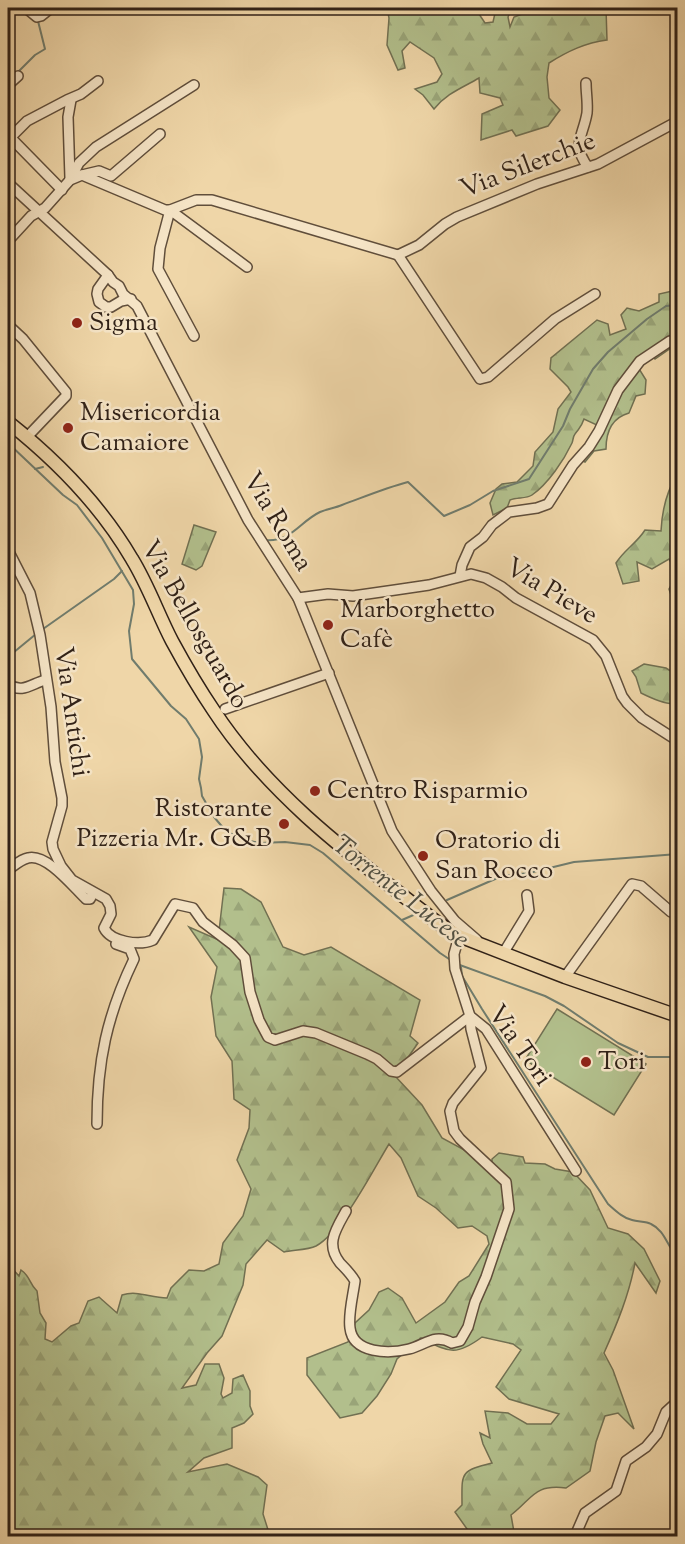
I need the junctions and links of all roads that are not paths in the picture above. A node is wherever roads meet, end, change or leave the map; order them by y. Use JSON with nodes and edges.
{"nodes":[{"id":1,"x":26,"y":8,"type":"edge"},
{"id":2,"x":48,"y":11,"type":"edge"},
{"id":3,"x":18,"y":76,"type":"dead end"},
{"id":4,"x":98,"y":81,"type":"dead end"},
{"id":5,"x":586,"y":83,"type":"dead end"},
{"id":6,"x":8,"y":85,"type":"edge"},
{"id":7,"x":194,"y":85,"type":"dead end"},
{"id":8,"x":70,"y":100,"type":"junction"},
{"id":9,"x":678,"y":122,"type":"edge"},
{"id":10,"x":160,"y":134,"type":"dead end"},
{"id":11,"x":9,"y":136,"type":"edge"},
{"id":12,"x":588,"y":167,"type":"junction"},
{"id":13,"x":82,"y":175,"type":"junction"},
{"id":14,"x":70,"y":180,"type":"junction"},
{"id":15,"x":8,"y":183,"type":"edge"},
{"id":16,"x":62,"y":190,"type":"junction"},
{"id":17,"x":170,"y":210,"type":"junction"},
{"id":18,"x":39,"y":212,"type":"junction"},
{"id":19,"x":8,"y":241,"type":"edge"},
{"id":20,"x":398,"y":255,"type":"junction"},
{"id":21,"x":247,"y":267,"type":"dead end"},
{"id":22,"x":108,"y":280,"type":"junction"},
{"id":23,"x":595,"y":294,"type":"dead end"},
{"id":24,"x":125,"y":298,"type":"junction"},
{"id":25,"x":8,"y":325,"type":"edge"},
{"id":26,"x":194,"y":336,"type":"dead end"},
{"id":27,"x":678,"y":342,"type":"edge"},
{"id":28,"x":8,"y":422,"type":"edge"},
{"id":29,"x":27,"y":437,"type":"junction"},
{"id":30,"x":8,"y":550,"type":"edge"},
{"id":31,"x":460,"y":576,"type":"junction"},
{"id":32,"x":298,"y":598,"type":"junction"},
{"id":33,"x":329,"y":673,"type":"junction"},
{"id":34,"x":45,"y":680,"type":"junction"},
{"id":35,"x":8,"y":684,"type":"edge"},
{"id":36,"x":225,"y":709,"type":"dead end"},
{"id":37,"x":678,"y":741,"type":"edge"},
{"id":38,"x":8,"y":870,"type":"edge"},
{"id":39,"x":93,"y":893,"type":"junction"},
{"id":40,"x":527,"y":896,"type":"dead end"},
{"id":41,"x":440,"y":906,"type":"junction"},
{"id":42,"x":424,"y":912,"type":"junction"},
{"id":43,"x":671,"y":912,"type":"dead end"},
{"id":44,"x":455,"y":921,"type":"junction"},
{"id":45,"x":440,"y":925,"type":"junction"},
{"id":46,"x":111,"y":936,"type":"junction"},
{"id":47,"x":459,"y":936,"type":"junction"},
{"id":48,"x":481,"y":943,"type":"junction"},
{"id":49,"x":504,"y":952,"type":"junction"},
{"id":50,"x":565,"y":976,"type":"junction"},
{"id":51,"x":470,"y":1016,"type":"junction"},
{"id":52,"x":678,"y":1016,"type":"edge"},
{"id":53,"x":97,"y":1124,"type":"dead end"},
{"id":54,"x":576,"y":1171,"type":"dead end"},
{"id":55,"x":346,"y":1211,"type":"dead end"},
{"id":56,"x":678,"y":1401,"type":"edge"},
{"id":57,"x":575,"y":1536,"type":"edge"}],
"edges":[{"from":1,"to":2,"type":"street"},
{"from":3,"to":6,"type":"street"},
{"from":4,"to":8,"type":"street"},
{"from":5,"to":12,"type":"street"},
{"from":7,"to":14,"type":"street"},
{"from":8,"to":11,"type":"street"},
{"from":8,"to":14,"type":"street"},
{"from":9,"to":12,"type":"street","name":"Via Silerchie"},
{"from":10,"to":13,"type":"street"},
{"from":11,"to":16,"type":"street"},
{"from":12,"to":20,"type":"street","name":"Via Silerchie"},
{"from":13,"to":14,"type":"street"},
{"from":13,"to":17,"type":"street"},
{"from":14,"to":16,"type":"street"},
{"from":15,"to":18,"type":"street","name":"Via Roma"},
{"from":16,"to":18,"type":"street"},
{"from":17,"to":20,"type":"street"},
{"from":17,"to":21,"type":"street"},
{"from":17,"to":26,"type":"street"},
{"from":18,"to":19,"type":"street"},
{"from":18,"to":22,"type":"street","name":"Via Roma"},
{"from":20,"to":23,"type":"street"},
{"from":22,"to":24,"type":"street","name":"Via Roma"},
{"from":22,"to":24,"type":"street"},
{"from":24,"to":32,"type":"street","name":"Via Roma"},
{"from":25,"to":29,"type":"street"},
{"from":27,"to":31,"type":"street"},
{"from":28,"to":29,"type":"main road","name":"Via Bellosguardo"},
{"from":29,"to":42,"type":"main road","name":"Via Bellosguardo"},
{"from":30,"to":34,"type":"street","name":"Via Antichi"},
{"from":31,"to":32,"type":"street"},
{"from":31,"to":37,"type":"street","name":"Via Pieve"},
{"from":32,"to":33,"type":"street","name":"Via Roma"},
{"from":33,"to":36,"type":"street"},
{"from":33,"to":41,"type":"street","name":"Via Roma"},
{"from":34,"to":35,"type":"street"},
{"from":34,"to":39,"type":"street","name":"Via Antichi"},
{"from":38,"to":39,"type":"street"},
{"from":39,"to":46,"type":"street","name":"Via Antichi"},
{"from":40,"to":49,"type":"street"},
{"from":41,"to":42,"type":"street"},
{"from":41,"to":44,"type":"street","name":"Via Roma"},
{"from":41,"to":45,"type":"street"},
{"from":42,"to":45,"type":"main road","name":"Via Bellosguardo"},
{"from":43,"to":50,"type":"street"},
{"from":44,"to":47,"type":"street"},
{"from":44,"to":48,"type":"street"},
{"from":45,"to":47,"type":"main road","name":"Via Bellosguardo"},
{"from":46,"to":51,"type":"street"},
{"from":46,"to":53,"type":"street"},
{"from":47,"to":48,"type":"main road","name":"Via Bellosguardo"},
{"from":47,"to":51,"type":"street","name":"Via Tori"},
{"from":48,"to":49,"type":"main road","name":"Via Bellosguardo"},
{"from":49,"to":50,"type":"main road","name":"Via Bellosguardo"},
{"from":50,"to":52,"type":"main road","name":"Via Bellosguardo"},
{"from":51,"to":54,"type":"street","name":"Via Tori"},
{"from":51,"to":55,"type":"street"},
{"from":56,"to":57,"type":"street"}]}
